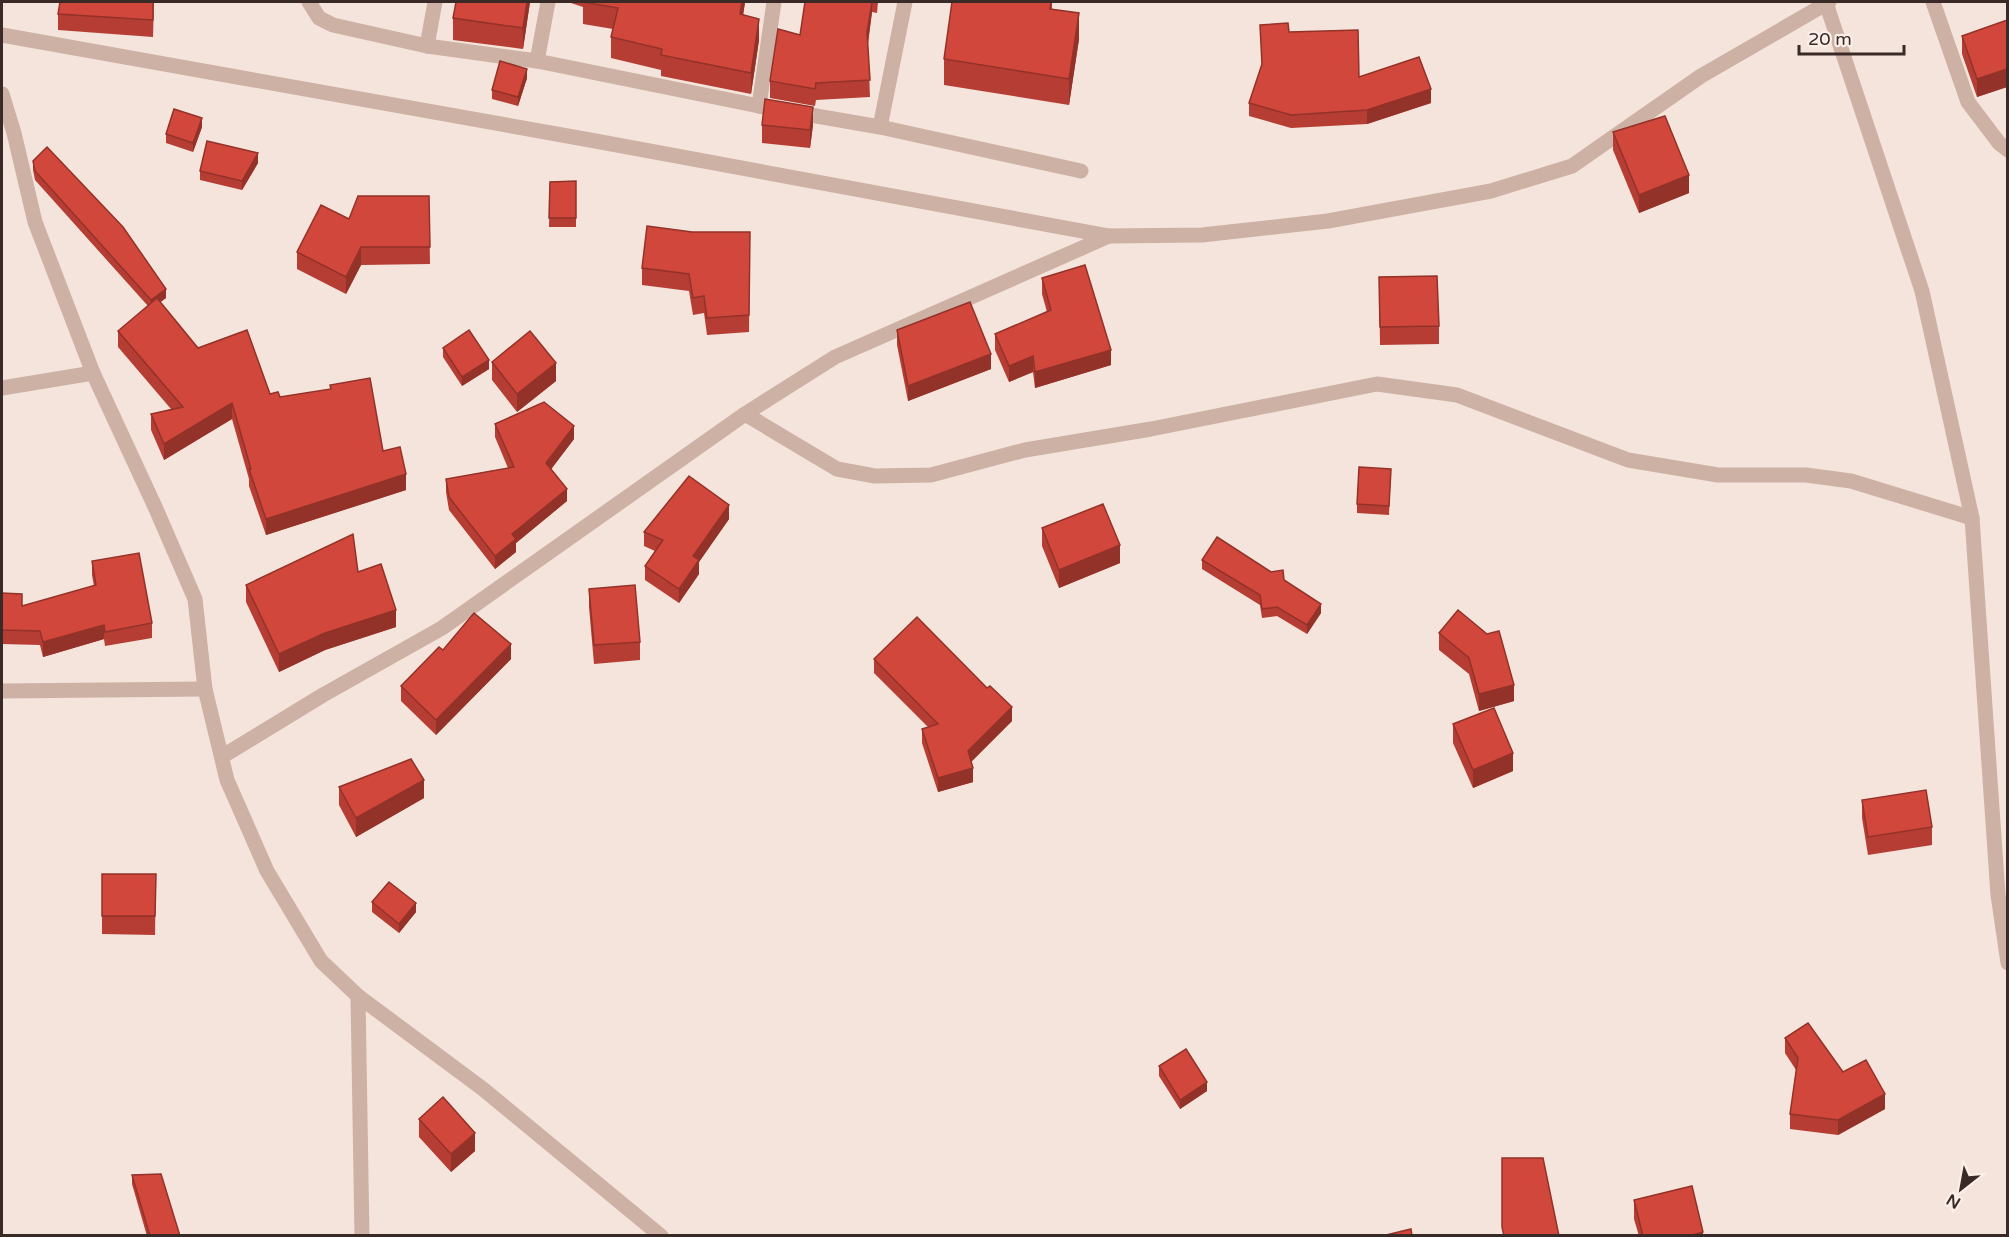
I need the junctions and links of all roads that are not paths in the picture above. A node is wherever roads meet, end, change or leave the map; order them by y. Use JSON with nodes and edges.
{"nodes":[{"id":1,"x":309,"y":2,"type":"edge"},
{"id":2,"x":435,"y":2,"type":"edge"},
{"id":3,"x":548,"y":2,"type":"edge"},
{"id":4,"x":774,"y":2,"type":"edge"},
{"id":5,"x":905,"y":2,"type":"edge"},
{"id":6,"x":1827,"y":2,"type":"edge"},
{"id":7,"x":1933,"y":2,"type":"edge"},
{"id":8,"x":2,"y":35,"type":"edge"},
{"id":9,"x":427,"y":46,"type":"junction"},
{"id":10,"x":537,"y":62,"type":"junction"},
{"id":11,"x":2,"y":94,"type":"edge"},
{"id":12,"x":759,"y":106,"type":"junction"},
{"id":13,"x":880,"y":127,"type":"junction"},
{"id":14,"x":2007,"y":150,"type":"edge"},
{"id":15,"x":1082,"y":171,"type":"dead end"},
{"id":16,"x":1109,"y":236,"type":"junction"},
{"id":17,"x":93,"y":373,"type":"junction"},
{"id":18,"x":2,"y":388,"type":"edge"},
{"id":19,"x":745,"y":414,"type":"junction"},
{"id":20,"x":1972,"y":518,"type":"junction"},
{"id":21,"x":205,"y":689,"type":"junction"},
{"id":22,"x":2,"y":691,"type":"edge"},
{"id":23,"x":223,"y":756,"type":"junction"},
{"id":24,"x":2003,"y":893,"type":"edge"},
{"id":25,"x":2007,"y":963,"type":"edge"},
{"id":26,"x":358,"y":996,"type":"junction"},
{"id":27,"x":362,"y":1236,"type":"edge"},
{"id":28,"x":661,"y":1236,"type":"edge"}],
"edges":[{"from":1,"to":9,"type":"street"},
{"from":2,"to":9,"type":"street"},
{"from":3,"to":10,"type":"street"},
{"from":4,"to":12,"type":"street"},
{"from":5,"to":13,"type":"street"},
{"from":6,"to":16,"type":"street"},
{"from":6,"to":20,"type":"street"},
{"from":7,"to":14,"type":"street"},
{"from":8,"to":16,"type":"street"},
{"from":9,"to":10,"type":"street"},
{"from":10,"to":12,"type":"street"},
{"from":11,"to":17,"type":"street"},
{"from":12,"to":13,"type":"street"},
{"from":13,"to":15,"type":"street"},
{"from":16,"to":19,"type":"street"},
{"from":17,"to":18,"type":"street"},
{"from":17,"to":21,"type":"street"},
{"from":19,"to":20,"type":"street"},
{"from":19,"to":23,"type":"street"},
{"from":20,"to":24,"type":"street"},
{"from":21,"to":22,"type":"street"},
{"from":21,"to":23,"type":"street"},
{"from":23,"to":26,"type":"street"},
{"from":24,"to":25,"type":"street"},
{"from":26,"to":27,"type":"street"},
{"from":26,"to":28,"type":"street"}]}
